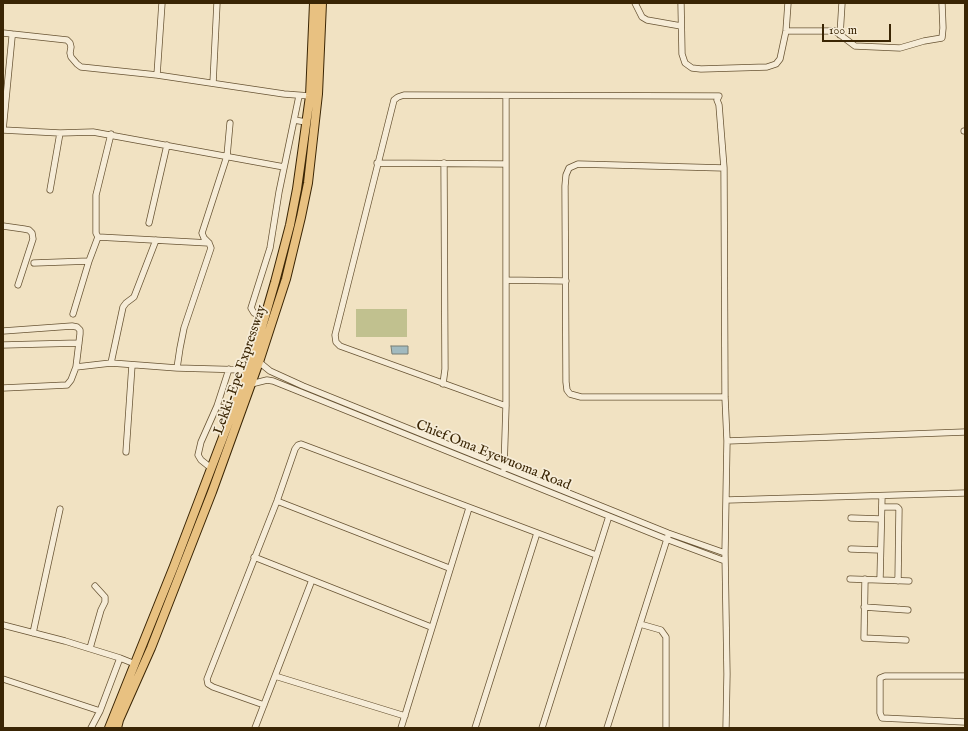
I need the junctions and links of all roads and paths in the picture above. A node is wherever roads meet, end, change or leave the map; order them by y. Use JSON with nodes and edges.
{"nodes":[{"id":1,"x":162,"y":3,"type":"edge"},
{"id":2,"x":217,"y":3,"type":"edge"},
{"id":3,"x":314,"y":3,"type":"edge"},
{"id":4,"x":322,"y":3,"type":"edge"},
{"id":5,"x":635,"y":3,"type":"edge"},
{"id":6,"x":681,"y":3,"type":"edge"},
{"id":7,"x":788,"y":3,"type":"edge"},
{"id":8,"x":842,"y":3,"type":"edge"},
{"id":9,"x":942,"y":3,"type":"edge"},
{"id":10,"x":681,"y":26,"type":"junction"},
{"id":11,"x":786,"y":31,"type":"junction"},
{"id":12,"x":3,"y":33,"type":"edge"},
{"id":13,"x":12,"y":34,"type":"junction"},
{"id":14,"x":840,"y":36,"type":"junction"},
{"id":15,"x":157,"y":75,"type":"junction"},
{"id":16,"x":213,"y":83,"type":"junction"},
{"id":17,"x":298,"y":96,"type":"junction"},
{"id":18,"x":310,"y":96,"type":"junction"},
{"id":19,"x":506,"y":96,"type":"junction"},
{"id":20,"x":294,"y":120,"type":"junction"},
{"id":21,"x":230,"y":122,"type":"dead end"},
{"id":22,"x":306,"y":122,"type":"junction"},
{"id":23,"x":3,"y":130,"type":"edge"},
{"id":24,"x":60,"y":133,"type":"junction"},
{"id":25,"x":111,"y":134,"type":"junction"},
{"id":26,"x":167,"y":145,"type":"junction"},
{"id":27,"x":227,"y":156,"type":"junction"},
{"id":28,"x":377,"y":163,"type":"junction"},
{"id":29,"x":444,"y":163,"type":"junction"},
{"id":30,"x":506,"y":164,"type":"junction"},
{"id":31,"x":284,"y":167,"type":"junction"},
{"id":32,"x":724,"y":168,"type":"junction"},
{"id":33,"x":50,"y":190,"type":"dead end"},
{"id":34,"x":149,"y":223,"type":"dead end"},
{"id":35,"x":3,"y":226,"type":"edge"},
{"id":36,"x":98,"y":238,"type":"junction"},
{"id":37,"x":156,"y":240,"type":"junction"},
{"id":38,"x":209,"y":243,"type":"junction"},
{"id":39,"x":89,"y":261,"type":"junction"},
{"id":40,"x":34,"y":263,"type":"dead end"},
{"id":41,"x":506,"y":280,"type":"junction"},
{"id":42,"x":566,"y":281,"type":"junction"},
{"id":43,"x":18,"y":285,"type":"dead end"},
{"id":44,"x":73,"y":314,"type":"dead end"},
{"id":45,"x":266,"y":316,"type":"junction"},
{"id":46,"x":3,"y":331,"type":"edge"},
{"id":47,"x":79,"y":343,"type":"junction"},
{"id":48,"x":3,"y":345,"type":"edge"},
{"id":49,"x":111,"y":362,"type":"junction"},
{"id":50,"x":260,"y":362,"type":"junction"},
{"id":51,"x":132,"y":365,"type":"junction"},
{"id":52,"x":76,"y":367,"type":"junction"},
{"id":53,"x":177,"y":368,"type":"junction"},
{"id":54,"x":229,"y":369,"type":"junction"},
{"id":55,"x":248,"y":370,"type":"junction"},
{"id":56,"x":251,"y":384,"type":"junction"},
{"id":57,"x":443,"y":384,"type":"junction"},
{"id":58,"x":3,"y":388,"type":"edge"},
{"id":59,"x":725,"y":397,"type":"junction"},
{"id":60,"x":217,"y":406,"type":"junction"},
{"id":61,"x":506,"y":406,"type":"junction"},
{"id":62,"x":233,"y":411,"type":"junction"},
{"id":63,"x":965,"y":432,"type":"edge"},
{"id":64,"x":727,"y":441,"type":"junction"},
{"id":65,"x":126,"y":452,"type":"dead end"},
{"id":66,"x":211,"y":468,"type":"junction"},
{"id":67,"x":504,"y":470,"type":"junction"},
{"id":68,"x":965,"y":494,"type":"edge"},
{"id":69,"x":882,"y":496,"type":"junction"},
{"id":70,"x":727,"y":500,"type":"junction"},
{"id":71,"x":277,"y":501,"type":"junction"},
{"id":72,"x":882,"y":507,"type":"junction"},
{"id":73,"x":469,"y":508,"type":"junction"},
{"id":74,"x":60,"y":509,"type":"dead end"},
{"id":75,"x":609,"y":516,"type":"junction"},
{"id":76,"x":852,"y":518,"type":"dead end"},
{"id":77,"x":882,"y":519,"type":"junction"},
{"id":78,"x":537,"y":533,"type":"junction"},
{"id":79,"x":667,"y":536,"type":"junction"},
{"id":80,"x":852,"y":549,"type":"dead end"},
{"id":81,"x":880,"y":550,"type":"junction"},
{"id":82,"x":725,"y":553,"type":"junction"},
{"id":83,"x":182,"y":555,"type":"junction"},
{"id":84,"x":596,"y":555,"type":"junction"},
{"id":85,"x":254,"y":557,"type":"junction"},
{"id":86,"x":725,"y":561,"type":"junction"},
{"id":87,"x":449,"y":568,"type":"junction"},
{"id":88,"x":850,"y":579,"type":"dead end"},
{"id":89,"x":865,"y":579,"type":"junction"},
{"id":90,"x":312,"y":580,"type":"junction"},
{"id":91,"x":880,"y":580,"type":"junction"},
{"id":92,"x":898,"y":581,"type":"junction"},
{"id":93,"x":909,"y":581,"type":"dead end"},
{"id":94,"x":96,"y":586,"type":"dead end"},
{"id":95,"x":864,"y":607,"type":"junction"},
{"id":96,"x":908,"y":610,"type":"dead end"},
{"id":97,"x":640,"y":624,"type":"junction"},
{"id":98,"x":3,"y":625,"type":"edge"},
{"id":99,"x":431,"y":627,"type":"junction"},
{"id":100,"x":33,"y":633,"type":"junction"},
{"id":101,"x":906,"y":640,"type":"dead end"},
{"id":102,"x":90,"y":648,"type":"junction"},
{"id":103,"x":120,"y":658,"type":"junction"},
{"id":104,"x":135,"y":664,"type":"junction"},
{"id":105,"x":275,"y":676,"type":"junction"},
{"id":106,"x":965,"y":676,"type":"edge"},
{"id":107,"x":3,"y":679,"type":"edge"},
{"id":108,"x":264,"y":705,"type":"junction"},
{"id":109,"x":100,"y":711,"type":"junction"},
{"id":110,"x":405,"y":716,"type":"junction"},
{"id":111,"x":965,"y":722,"type":"edge"},
{"id":112,"x":91,"y":728,"type":"edge"},
{"id":113,"x":109,"y":728,"type":"edge"},
{"id":114,"x":117,"y":728,"type":"edge"},
{"id":115,"x":255,"y":728,"type":"edge"},
{"id":116,"x":401,"y":728,"type":"edge"},
{"id":117,"x":475,"y":728,"type":"edge"},
{"id":118,"x":542,"y":728,"type":"edge"},
{"id":119,"x":607,"y":728,"type":"edge"},
{"id":120,"x":666,"y":728,"type":"edge"},
{"id":121,"x":726,"y":728,"type":"edge"}],
"edges":[{"from":1,"to":15,"type":"street"},
{"from":2,"to":16,"type":"street"},
{"from":3,"to":18,"type":"highway","name":"Lekki-Epe Expressway"},
{"from":4,"to":50,"type":"highway","name":"Lekki-Epe Expressway"},
{"from":5,"to":10,"type":"street"},
{"from":6,"to":10,"type":"street"},
{"from":7,"to":11,"type":"street"},
{"from":8,"to":14,"type":"street"},
{"from":9,"to":14,"type":"street"},
{"from":10,"to":11,"type":"street"},
{"from":11,"to":14,"type":"street"},
{"from":12,"to":13,"type":"street"},
{"from":13,"to":15,"type":"street"},
{"from":13,"to":23,"type":"street"},
{"from":15,"to":16,"type":"street"},
{"from":16,"to":17,"type":"street"},
{"from":17,"to":18,"type":"street"},
{"from":17,"to":20,"type":"street"},
{"from":18,"to":22,"type":"highway","name":"Lekki-Epe Expressway"},
{"from":19,"to":28,"type":"street"},
{"from":19,"to":30,"type":"street"},
{"from":19,"to":32,"type":"street"},
{"from":20,"to":22,"type":"street"},
{"from":20,"to":31,"type":"street"},
{"from":21,"to":27,"type":"street"},
{"from":22,"to":45,"type":"highway","name":"Lekki-Epe Expressway"},
{"from":23,"to":24,"type":"street"},
{"from":24,"to":25,"type":"street"},
{"from":24,"to":33,"type":"street"},
{"from":25,"to":26,"type":"street"},
{"from":25,"to":36,"type":"street"},
{"from":26,"to":27,"type":"street"},
{"from":26,"to":34,"type":"street"},
{"from":27,"to":31,"type":"street"},
{"from":27,"to":38,"type":"street"},
{"from":28,"to":29,"type":"street"},
{"from":28,"to":57,"type":"street"},
{"from":29,"to":30,"type":"street"},
{"from":29,"to":57,"type":"street"},
{"from":30,"to":41,"type":"street"},
{"from":31,"to":45,"type":"street"},
{"from":32,"to":42,"type":"street"},
{"from":32,"to":59,"type":"street"},
{"from":35,"to":43,"type":"street"},
{"from":36,"to":37,"type":"street"},
{"from":36,"to":39,"type":"street"},
{"from":37,"to":38,"type":"street"},
{"from":37,"to":49,"type":"street"},
{"from":38,"to":53,"type":"street"},
{"from":39,"to":40,"type":"street"},
{"from":39,"to":44,"type":"street"},
{"from":41,"to":42,"type":"street"},
{"from":41,"to":61,"type":"street"},
{"from":42,"to":59,"type":"street"},
{"from":45,"to":55,"type":"highway","name":"Lekki-Epe Expressway"},
{"from":46,"to":47,"type":"street"},
{"from":47,"to":48,"type":"street"},
{"from":47,"to":52,"type":"street"},
{"from":49,"to":51,"type":"street"},
{"from":49,"to":52,"type":"street"},
{"from":50,"to":56,"type":"highway","name":"Lekki-Epe Expressway"},
{"from":50,"to":67,"type":"street","name":"Chief Oma Eyewuoma Road"},
{"from":51,"to":53,"type":"street"},
{"from":51,"to":65,"type":"street"},
{"from":52,"to":58,"type":"street"},
{"from":53,"to":54,"type":"street"},
{"from":54,"to":55,"type":"street"},
{"from":54,"to":60,"type":"street"},
{"from":55,"to":62,"type":"highway","name":"Lekki-Epe Expressway"},
{"from":56,"to":67,"type":"street","name":"Chief Oma Eyewuoma Road"},
{"from":56,"to":83,"type":"highway","name":"Lekki-Epe Expressway"},
{"from":57,"to":61,"type":"street"},
{"from":59,"to":64,"type":"street"},
{"from":60,"to":62,"type":"street"},
{"from":60,"to":66,"type":"street"},
{"from":61,"to":67,"type":"street"},
{"from":62,"to":66,"type":"highway","name":"Lekki-Epe Expressway"},
{"from":63,"to":64,"type":"street"},
{"from":64,"to":70,"type":"street"},
{"from":66,"to":83,"type":"highway","name":"Lekki-Epe Expressway"},
{"from":67,"to":75,"type":"street","name":"Chief Oma Eyewuoma Road"},
{"from":67,"to":79,"type":"street","name":"Chief Oma Eyewuoma Road"},
{"from":68,"to":69,"type":"street"},
{"from":69,"to":70,"type":"street"},
{"from":69,"to":72,"type":"street"},
{"from":70,"to":82,"type":"street"},
{"from":71,"to":73,"type":"street"},
{"from":71,"to":85,"type":"street"},
{"from":71,"to":87,"type":"street"},
{"from":72,"to":77,"type":"street"},
{"from":72,"to":92,"type":"street"},
{"from":73,"to":78,"type":"street"},
{"from":73,"to":87,"type":"street"},
{"from":74,"to":100,"type":"street"},
{"from":75,"to":79,"type":"street","name":"Chief Oma Eyewuoma Road"},
{"from":75,"to":84,"type":"street"},
{"from":76,"to":77,"type":"street"},
{"from":77,"to":81,"type":"street"},
{"from":78,"to":84,"type":"street"},
{"from":78,"to":117,"type":"street"},
{"from":79,"to":82,"type":"street","name":"Chief Oma Eyewuoma Road"},
{"from":79,"to":86,"type":"street","name":"Chief Oma Eyewuoma Road"},
{"from":79,"to":97,"type":"street"},
{"from":80,"to":81,"type":"street"},
{"from":81,"to":91,"type":"street"},
{"from":82,"to":86,"type":"street"},
{"from":83,"to":104,"type":"highway","name":"Lekki-Epe Expressway"},
{"from":83,"to":114,"type":"highway","name":"Lekki-Epe Expressway"},
{"from":84,"to":118,"type":"street"},
{"from":85,"to":90,"type":"street"},
{"from":85,"to":108,"type":"street"},
{"from":86,"to":121,"type":"street"},
{"from":87,"to":99,"type":"street"},
{"from":88,"to":89,"type":"street"},
{"from":89,"to":91,"type":"street"},
{"from":89,"to":95,"type":"street"},
{"from":90,"to":99,"type":"street"},
{"from":90,"to":105,"type":"street"},
{"from":91,"to":92,"type":"street"},
{"from":92,"to":93,"type":"street"},
{"from":94,"to":102,"type":"street"},
{"from":95,"to":96,"type":"street"},
{"from":95,"to":101,"type":"street"},
{"from":97,"to":119,"type":"street"},
{"from":97,"to":120,"type":"street"},
{"from":98,"to":100,"type":"street"},
{"from":99,"to":110,"type":"street"},
{"from":100,"to":102,"type":"street"},
{"from":102,"to":103,"type":"street"},
{"from":103,"to":104,"type":"street"},
{"from":103,"to":109,"type":"street"},
{"from":104,"to":113,"type":"highway","name":"Lekki-Epe Expressway"},
{"from":105,"to":108,"type":"street"},
{"from":105,"to":110,"type":"street"},
{"from":106,"to":111,"type":"street"},
{"from":107,"to":109,"type":"street"},
{"from":108,"to":115,"type":"street"},
{"from":109,"to":112,"type":"street"},
{"from":110,"to":116,"type":"street"}]}
